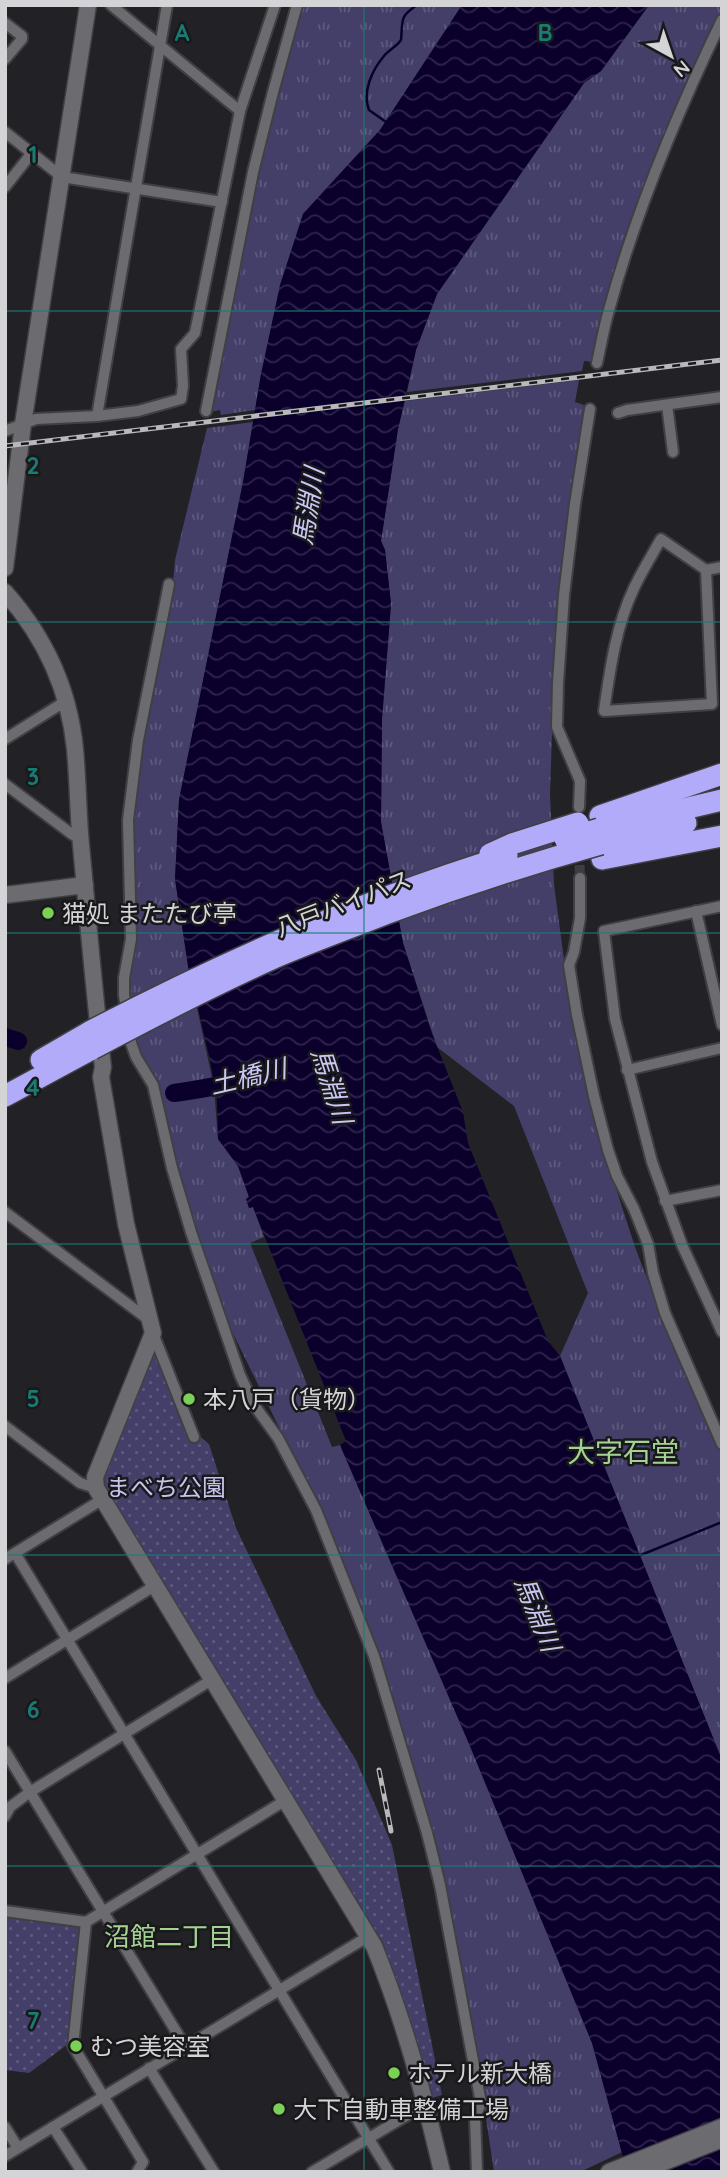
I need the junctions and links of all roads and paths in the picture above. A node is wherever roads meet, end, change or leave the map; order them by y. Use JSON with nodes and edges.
{"nodes":[{"id":1,"x":88,"y":5,"type":"edge"},
{"id":2,"x":111,"y":5,"type":"edge"},
{"id":3,"x":167,"y":5,"type":"edge"},
{"id":4,"x":275,"y":5,"type":"edge"},
{"id":5,"x":297,"y":5,"type":"edge"},
{"id":6,"x":722,"y":20,"type":"edge"},
{"id":7,"x":5,"y":23,"type":"edge"},
{"id":8,"x":161,"y":46,"type":"junction"},
{"id":9,"x":5,"y":59,"type":"edge"},
{"id":10,"x":240,"y":111,"type":"junction"},
{"id":11,"x":5,"y":132,"type":"edge"},
{"id":12,"x":32,"y":154,"type":"junction"},
{"id":13,"x":62,"y":177,"type":"junction"},
{"id":14,"x":5,"y":187,"type":"edge"},
{"id":15,"x":135,"y":189,"type":"junction"},
{"id":16,"x":222,"y":202,"type":"junction"},
{"id":17,"x":597,"y":363,"type":"dead end"},
{"id":18,"x":722,"y":397,"type":"edge"},
{"id":19,"x":667,"y":405,"type":"junction"},
{"id":20,"x":590,"y":409,"type":"dead end"},
{"id":21,"x":206,"y":411,"type":"dead end"},
{"id":22,"x":618,"y":413,"type":"dead end"},
{"id":23,"x":97,"y":416,"type":"junction"},
{"id":24,"x":23,"y":424,"type":"junction"},
{"id":25,"x":5,"y":431,"type":"edge"},
{"id":26,"x":673,"y":452,"type":"dead end"},
{"id":27,"x":11,"y":479,"type":"edge"},
{"id":28,"x":722,"y":567,"type":"edge"},
{"id":29,"x":5,"y":568,"type":"edge"},
{"id":30,"x":706,"y":570,"type":"junction"},
{"id":31,"x":169,"y":584,"type":"dead end"},
{"id":32,"x":5,"y":592,"type":"edge"},
{"id":33,"x":66,"y":701,"type":"junction"},
{"id":34,"x":5,"y":739,"type":"edge"},
{"id":35,"x":722,"y":774,"type":"edge"},
{"id":36,"x":5,"y":784,"type":"edge"},
{"id":37,"x":722,"y":800,"type":"edge"},
{"id":38,"x":579,"y":807,"type":"dead end"},
{"id":39,"x":722,"y":814,"type":"edge"},
{"id":40,"x":80,"y":836,"type":"junction"},
{"id":41,"x":722,"y":836,"type":"edge"},
{"id":42,"x":600,"y":837,"type":"junction"},
{"id":43,"x":580,"y":878,"type":"tunnel mouth"},
{"id":44,"x":85,"y":885,"type":"junction"},
{"id":45,"x":5,"y":895,"type":"edge"},
{"id":46,"x":722,"y":906,"type":"edge"},
{"id":47,"x":696,"y":911,"type":"junction"},
{"id":48,"x":722,"y":1025,"type":"edge"},
{"id":49,"x":91,"y":1040,"type":"junction"},
{"id":50,"x":722,"y":1048,"type":"edge"},
{"id":51,"x":627,"y":1070,"type":"junction"},
{"id":52,"x":5,"y":1080,"type":"edge"},
{"id":53,"x":5,"y":1096,"type":"edge"},
{"id":54,"x":722,"y":1190,"type":"edge"},
{"id":55,"x":666,"y":1201,"type":"junction"},
{"id":56,"x":5,"y":1212,"type":"edge"},
{"id":57,"x":151,"y":1326,"type":"junction"},
{"id":58,"x":722,"y":1332,"type":"edge"},
{"id":59,"x":258,"y":1384,"type":"dead end"},
{"id":60,"x":246,"y":1390,"type":"junction"},
{"id":61,"x":5,"y":1426,"type":"edge"},
{"id":62,"x":194,"y":1437,"type":"dead end"},
{"id":63,"x":722,"y":1444,"type":"edge"},
{"id":64,"x":99,"y":1494,"type":"junction"},
{"id":65,"x":10,"y":1556,"type":"edge"},
{"id":66,"x":156,"y":1585,"type":"junction"},
{"id":67,"x":68,"y":1640,"type":"junction"},
{"id":68,"x":5,"y":1678,"type":"edge"},
{"id":69,"x":213,"y":1679,"type":"junction"},
{"id":70,"x":124,"y":1735,"type":"junction"},
{"id":71,"x":5,"y":1751,"type":"edge"},
{"id":72,"x":30,"y":1791,"type":"junction"},
{"id":73,"x":286,"y":1800,"type":"junction"},
{"id":74,"x":5,"y":1816,"type":"edge"},
{"id":75,"x":196,"y":1855,"type":"junction"},
{"id":76,"x":5,"y":1911,"type":"edge"},
{"id":77,"x":102,"y":1912,"type":"junction"},
{"id":78,"x":86,"y":1922,"type":"junction"},
{"id":79,"x":369,"y":1936,"type":"junction"},
{"id":80,"x":278,"y":1991,"type":"junction"},
{"id":81,"x":185,"y":2046,"type":"junction"},
{"id":82,"x":149,"y":2068,"type":"junction"},
{"id":83,"x":104,"y":2097,"type":"junction"},
{"id":84,"x":426,"y":2104,"type":"junction"},
{"id":85,"x":5,"y":2127,"type":"edge"},
{"id":86,"x":53,"y":2127,"type":"junction"},
{"id":87,"x":722,"y":2127,"type":"edge"},
{"id":88,"x":368,"y":2138,"type":"junction"},
{"id":89,"x":722,"y":2139,"type":"edge"},
{"id":90,"x":18,"y":2148,"type":"junction"},
{"id":91,"x":5,"y":2156,"type":"edge"},
{"id":92,"x":142,"y":2170,"type":"edge"},
{"id":93,"x":82,"y":2172,"type":"edge"},
{"id":94,"x":214,"y":2172,"type":"edge"},
{"id":95,"x":312,"y":2172,"type":"edge"},
{"id":96,"x":389,"y":2172,"type":"edge"},
{"id":97,"x":442,"y":2172,"type":"edge"},
{"id":98,"x":477,"y":2172,"type":"edge"},
{"id":99,"x":609,"y":2172,"type":"edge"},
{"id":100,"x":639,"y":2172,"type":"edge"}],
"edges":[{"from":1,"to":13,"type":"street"},
{"from":2,"to":8,"type":"street"},
{"from":3,"to":8,"type":"street"},
{"from":4,"to":10,"type":"street"},
{"from":5,"to":21,"type":"street"},
{"from":6,"to":17,"type":"street"},
{"from":7,"to":9,"type":"street"},
{"from":8,"to":10,"type":"street"},
{"from":8,"to":15,"type":"street"},
{"from":10,"to":16,"type":"street"},
{"from":11,"to":12,"type":"street"},
{"from":12,"to":13,"type":"street"},
{"from":12,"to":14,"type":"street"},
{"from":13,"to":15,"type":"street"},
{"from":13,"to":24,"type":"street"},
{"from":15,"to":16,"type":"street"},
{"from":15,"to":23,"type":"street"},
{"from":16,"to":23,"type":"street"},
{"from":18,"to":19,"type":"street"},
{"from":19,"to":22,"type":"street"},
{"from":19,"to":26,"type":"street"},
{"from":20,"to":38,"type":"street"},
{"from":23,"to":24,"type":"street"},
{"from":24,"to":25,"type":"street"},
{"from":24,"to":27,"type":"street"},
{"from":27,"to":29,"type":"street"},
{"from":28,"to":30,"type":"street"},
{"from":30,"to":30,"type":"street"},
{"from":31,"to":60,"type":"street"},
{"from":32,"to":33,"type":"street"},
{"from":33,"to":34,"type":"street"},
{"from":33,"to":40,"type":"street"},
{"from":35,"to":42,"type":"highway"},
{"from":36,"to":40,"type":"street"},
{"from":37,"to":42,"type":"highway","name":"八戸バイパス"},
{"from":39,"to":42,"type":"highway","name":"八戸バイパス"},
{"from":40,"to":44,"type":"street"},
{"from":41,"to":42,"type":"highway"},
{"from":42,"to":49,"type":"highway","name":"八戸バイパス","bridge":true},
{"from":42,"to":49,"type":"highway","name":"八戸バイパス","bridge":true},
{"from":43,"to":63,"type":"street"},
{"from":44,"to":45,"type":"street"},
{"from":44,"to":57,"type":"street"},
{"from":46,"to":47,"type":"street"},
{"from":47,"to":48,"type":"street"},
{"from":47,"to":51,"type":"street"},
{"from":49,"to":52,"type":"highway","name":"八戸バイパス"},
{"from":49,"to":53,"type":"highway","name":"八戸バイパス"},
{"from":50,"to":51,"type":"street"},
{"from":51,"to":55,"type":"street"},
{"from":54,"to":55,"type":"street"},
{"from":55,"to":58,"type":"street"},
{"from":56,"to":57,"type":"street"},
{"from":57,"to":62,"type":"street"},
{"from":57,"to":64,"type":"street"},
{"from":59,"to":60,"type":"street"},
{"from":60,"to":98,"type":"street"},
{"from":61,"to":64,"type":"street"},
{"from":64,"to":65,"type":"street"},
{"from":64,"to":66,"type":"street"},
{"from":65,"to":67,"type":"street"},
{"from":66,"to":67,"type":"street"},
{"from":66,"to":69,"type":"street"},
{"from":67,"to":68,"type":"street"},
{"from":67,"to":70,"type":"street"},
{"from":69,"to":70,"type":"street"},
{"from":69,"to":73,"type":"street"},
{"from":70,"to":72,"type":"street"},
{"from":70,"to":75,"type":"street"},
{"from":71,"to":72,"type":"street"},
{"from":72,"to":74,"type":"street"},
{"from":72,"to":77,"type":"street"},
{"from":73,"to":75,"type":"street"},
{"from":73,"to":79,"type":"street"},
{"from":75,"to":77,"type":"street"},
{"from":75,"to":80,"type":"street"},
{"from":76,"to":78,"type":"street"},
{"from":77,"to":78,"type":"street"},
{"from":77,"to":81,"type":"street"},
{"from":78,"to":83,"type":"street"},
{"from":79,"to":80,"type":"street"},
{"from":79,"to":84,"type":"street"},
{"from":80,"to":81,"type":"street"},
{"from":80,"to":88,"type":"street"},
{"from":81,"to":82,"type":"street"},
{"from":82,"to":83,"type":"street"},
{"from":82,"to":94,"type":"street"},
{"from":83,"to":86,"type":"street"},
{"from":83,"to":92,"type":"street"},
{"from":84,"to":88,"type":"street"},
{"from":84,"to":97,"type":"street"},
{"from":85,"to":90,"type":"street"},
{"from":86,"to":90,"type":"street"},
{"from":86,"to":93,"type":"street"},
{"from":87,"to":99,"type":"street"},
{"from":88,"to":95,"type":"street"},
{"from":88,"to":96,"type":"street"},
{"from":89,"to":100,"type":"street"},
{"from":90,"to":91,"type":"street"}]}
